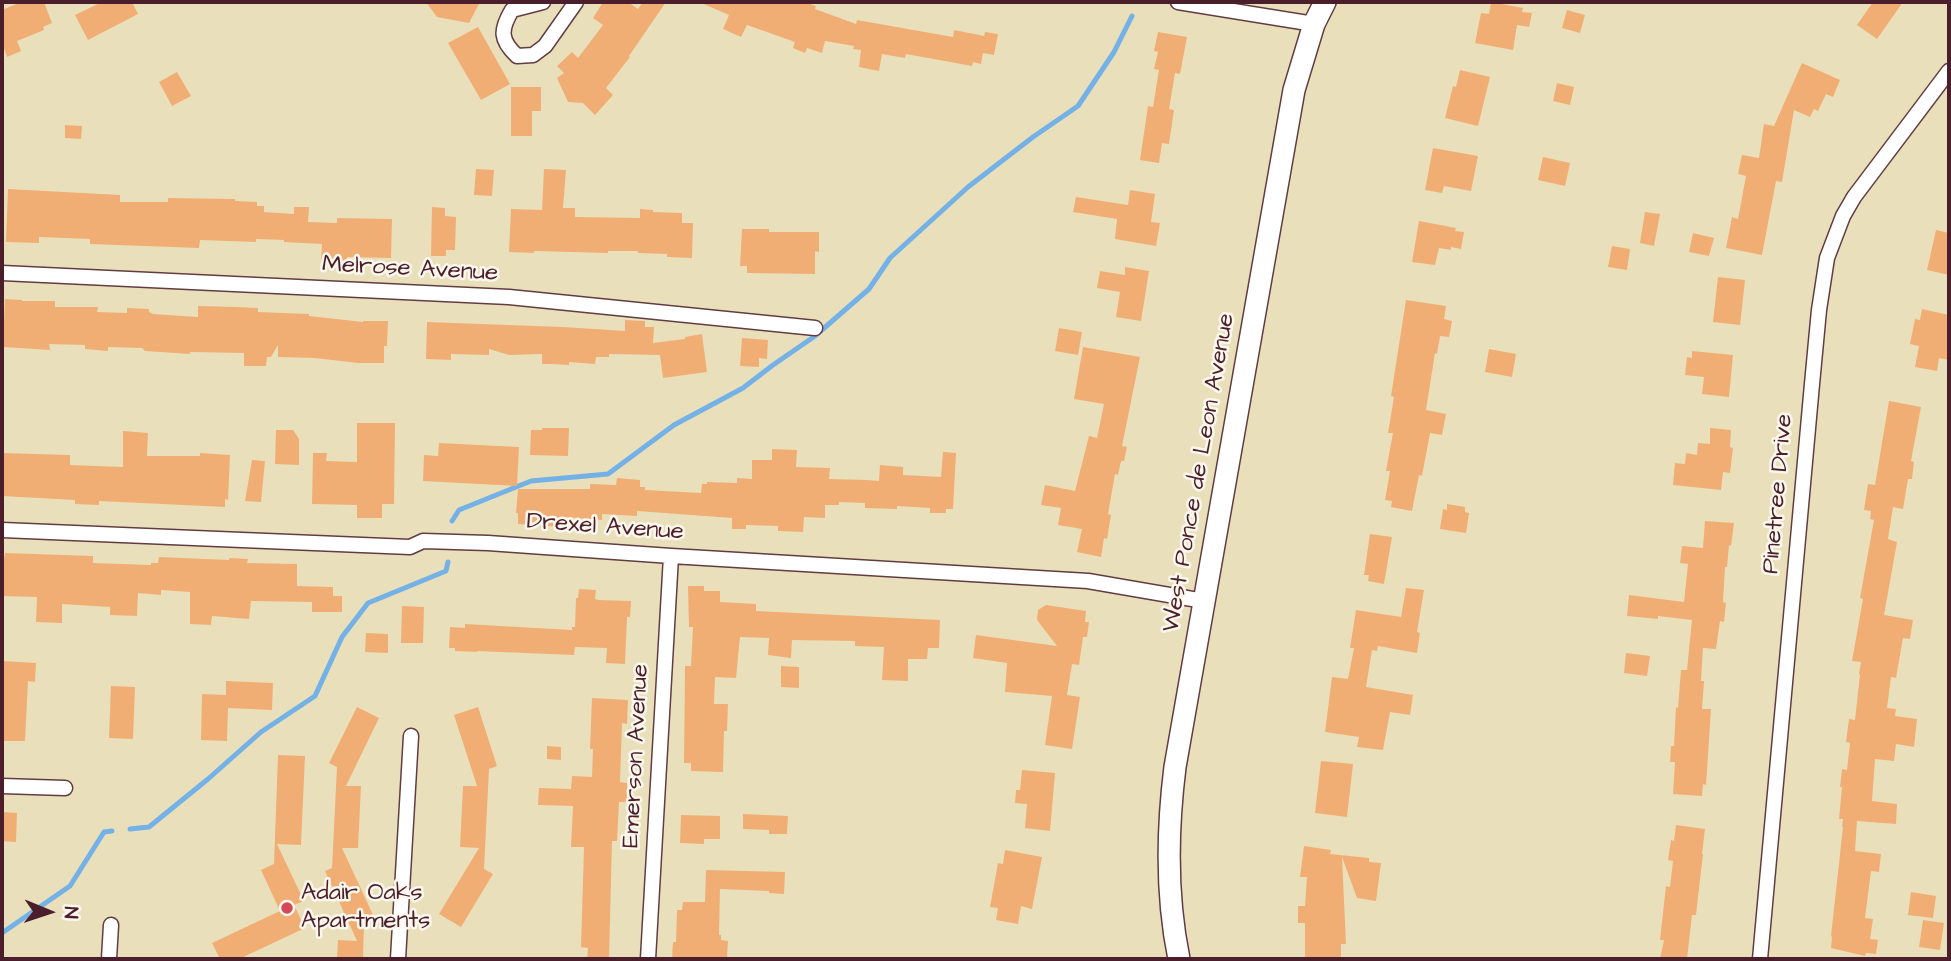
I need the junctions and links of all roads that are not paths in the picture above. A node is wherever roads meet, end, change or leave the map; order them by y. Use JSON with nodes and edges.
{"nodes":[{"id":1,"x":543,"y":2,"type":"edge"},
{"id":2,"x":576,"y":2,"type":"edge"},
{"id":3,"x":1178,"y":2,"type":"edge"},
{"id":4,"x":1325,"y":2,"type":"edge"},
{"id":5,"x":1314,"y":24,"type":"junction"},
{"id":6,"x":1949,"y":71,"type":"edge"},
{"id":7,"x":2,"y":274,"type":"edge"},
{"id":8,"x":814,"y":328,"type":"dead end"},
{"id":9,"x":2,"y":530,"type":"edge"},
{"id":10,"x":671,"y":556,"type":"junction"},
{"id":11,"x":1204,"y":601,"type":"junction"},
{"id":12,"x":411,"y":736,"type":"dead end"},
{"id":13,"x":2,"y":786,"type":"edge"},
{"id":14,"x":65,"y":788,"type":"dead end"},
{"id":15,"x":111,"y":925,"type":"dead end"},
{"id":16,"x":109,"y":959,"type":"edge"},
{"id":17,"x":398,"y":959,"type":"edge"},
{"id":18,"x":648,"y":959,"type":"edge"},
{"id":19,"x":1179,"y":959,"type":"edge"},
{"id":20,"x":1760,"y":959,"type":"edge"}],
"edges":[{"from":1,"to":2,"type":"street"},
{"from":3,"to":5,"type":"street"},
{"from":4,"to":5,"type":"main road","name":"West Ponce de Leon Avenue"},
{"from":5,"to":11,"type":"main road","name":"West Ponce de Leon Avenue"},
{"from":6,"to":20,"type":"street","name":"Pinetree Drive"},
{"from":7,"to":8,"type":"street","name":"Melrose Avenue"},
{"from":9,"to":10,"type":"street","name":"Drexel Avenue"},
{"from":10,"to":11,"type":"street","name":"Drexel Avenue"},
{"from":10,"to":18,"type":"street","name":"Emerson Avenue"},
{"from":11,"to":19,"type":"main road","name":"West Ponce de Leon Avenue"},
{"from":12,"to":17,"type":"street"},
{"from":13,"to":14,"type":"street"},
{"from":15,"to":16,"type":"street"}]}
